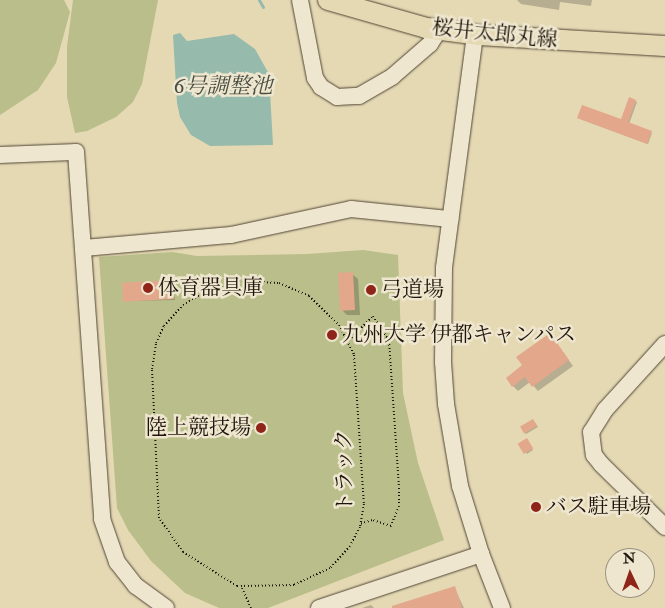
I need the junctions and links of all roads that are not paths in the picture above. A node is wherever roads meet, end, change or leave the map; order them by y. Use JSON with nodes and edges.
{"nodes":[{"id":1,"x":300,"y":0,"type":"edge"},
{"id":2,"x":328,"y":0,"type":"edge"},
{"id":3,"x":439,"y":30,"type":"junction"},
{"id":4,"x":475,"y":35,"type":"junction"},
{"id":5,"x":665,"y":46,"type":"edge"},
{"id":6,"x":0,"y":155,"type":"edge"},
{"id":7,"x":450,"y":219,"type":"junction"},
{"id":8,"x":84,"y":248,"type":"junction"},
{"id":9,"x":665,"y":344,"type":"edge"},
{"id":10,"x":665,"y":527,"type":"edge"},
{"id":11,"x":481,"y":554,"type":"junction"},
{"id":12,"x":166,"y":608,"type":"edge"},
{"id":13,"x":319,"y":608,"type":"edge"},
{"id":14,"x":502,"y":608,"type":"edge"}],
"edges":[{"from":1,"to":3,"type":"street"},
{"from":2,"to":3,"type":"main road","name":"桜井太郎丸線"},
{"from":3,"to":4,"type":"main road","name":"桜井太郎丸線"},
{"from":4,"to":5,"type":"main road","name":"桜井太郎丸線"},
{"from":4,"to":7,"type":"street"},
{"from":6,"to":8,"type":"street"},
{"from":7,"to":8,"type":"street"},
{"from":7,"to":11,"type":"street"},
{"from":8,"to":12,"type":"street"},
{"from":9,"to":10,"type":"street"},
{"from":11,"to":13,"type":"street"},
{"from":11,"to":14,"type":"street"}]}
